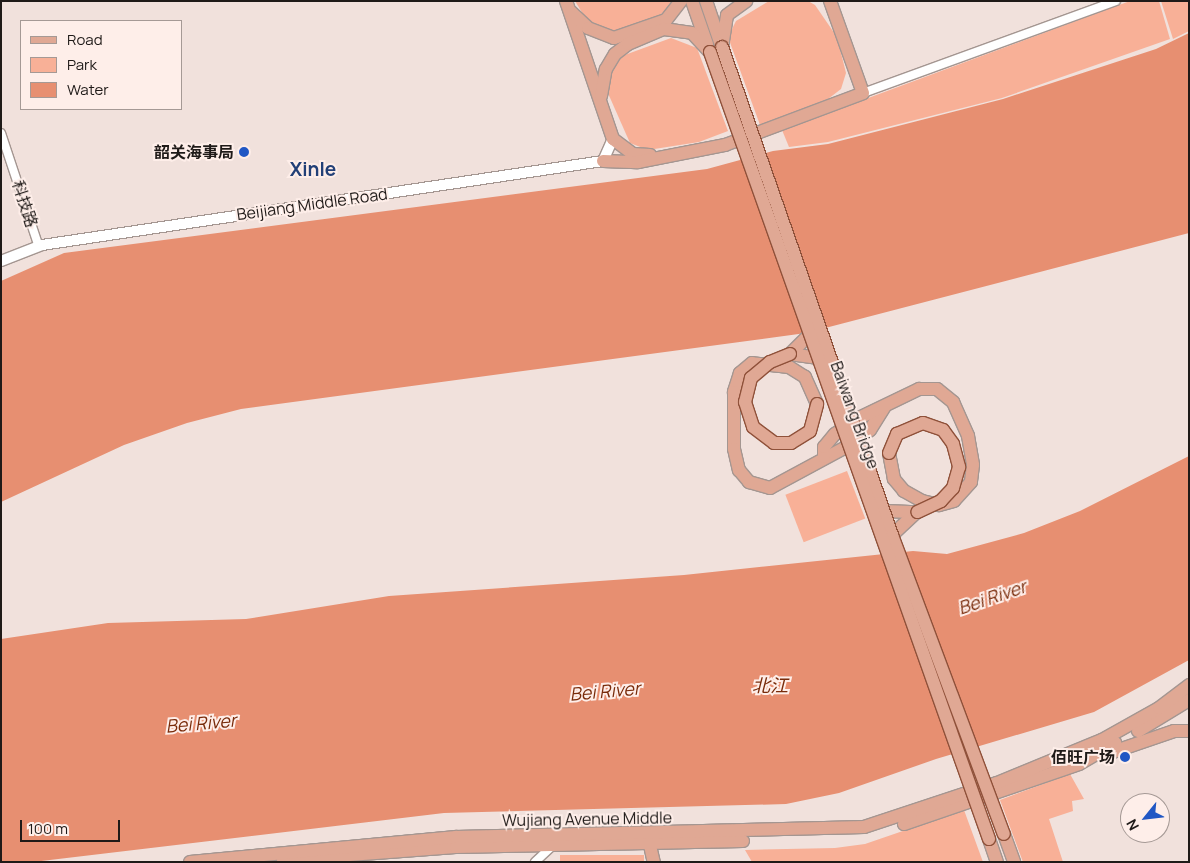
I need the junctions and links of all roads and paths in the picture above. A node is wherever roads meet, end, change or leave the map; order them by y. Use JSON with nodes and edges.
{"nodes":[{"id":1,"x":681,"y":1,"type":"edge"},
{"id":2,"x":692,"y":1,"type":"edge"},
{"id":3,"x":706,"y":1,"type":"edge"},
{"id":4,"x":746,"y":1,"type":"edge"},
{"id":5,"x":823,"y":1,"type":"edge"},
{"id":6,"x":830,"y":1,"type":"edge"},
{"id":7,"x":1116,"y":1,"type":"edge"},
{"id":8,"x":568,"y":6,"type":"edge"},
{"id":9,"x":836,"y":18,"type":"junction"},
{"id":10,"x":722,"y":47,"type":"junction"},
{"id":11,"x":710,"y":52,"type":"junction"},
{"id":12,"x":862,"y":93,"type":"junction"},
{"id":13,"x":600,"y":101,"type":"junction"},
{"id":14,"x":1,"y":133,"type":"edge"},
{"id":15,"x":613,"y":139,"type":"junction"},
{"id":16,"x":670,"y":156,"type":"junction"},
{"id":17,"x":603,"y":161,"type":"junction"},
{"id":18,"x":39,"y":247,"type":"junction"},
{"id":19,"x":1,"y":261,"type":"edge"},
{"id":20,"x":809,"y":335,"type":"junction"},
{"id":21,"x":790,"y":354,"type":"junction"},
{"id":22,"x":817,"y":358,"type":"junction"},
{"id":23,"x":884,"y":511,"type":"junction"},
{"id":24,"x":916,"y":512,"type":"junction"},
{"id":25,"x":892,"y":535,"type":"junction"},
{"id":26,"x":1189,"y":685,"type":"edge"},
{"id":27,"x":1189,"y":700,"type":"edge"},
{"id":28,"x":1189,"y":731,"type":"edge"},
{"id":29,"x":1078,"y":764,"type":"junction"},
{"id":30,"x":981,"y":794,"type":"junction"},
{"id":31,"x":652,"y":839,"type":"junction"},
{"id":32,"x":553,"y":845,"type":"junction"},
{"id":33,"x":190,"y":862,"type":"edge"},
{"id":34,"x":257,"y":862,"type":"edge"},
{"id":35,"x":535,"y":862,"type":"edge"},
{"id":36,"x":654,"y":862,"type":"edge"},
{"id":37,"x":661,"y":862,"type":"edge"},
{"id":38,"x":997,"y":862,"type":"edge"},
{"id":39,"x":1014,"y":862,"type":"edge"}],
"edges":[{"from":1,"to":8,"type":"main road"},
{"from":2,"to":11,"type":"main road","name":"Baiwang Bridge"},
{"from":3,"to":10,"type":"main road","name":"Baiwang Bridge"},
{"from":4,"to":10,"type":"main road"},
{"from":5,"to":9,"type":"main road"},
{"from":6,"to":9,"type":"main road"},
{"from":7,"to":12,"type":"street"},
{"from":8,"to":13,"type":"main road"},
{"from":9,"to":12,"type":"main road"},
{"from":10,"to":23,"type":"main road","name":"Baiwang Bridge","bridge":true},
{"from":11,"to":13,"type":"main road"},
{"from":11,"to":20,"type":"main road","name":"Baiwang Bridge","bridge":true},
{"from":12,"to":16,"type":"main road"},
{"from":13,"to":15,"type":"main road"},
{"from":14,"to":18,"type":"street","name":"科技路"},
{"from":15,"to":16,"type":"main road"},
{"from":15,"to":17,"type":"street"},
{"from":16,"to":17,"type":"main road"},
{"from":17,"to":18,"type":"street","name":"Beijiang Middle Road"},
{"from":18,"to":19,"type":"street","name":"Beijiang Middle Road"},
{"from":20,"to":21,"type":"main road"},
{"from":20,"to":22,"type":"main road","name":"Baiwang Bridge","bridge":true},
{"from":21,"to":22,"type":"main road"},
{"from":21,"to":24,"type":"main road","bridge":true},
{"from":22,"to":38,"type":"main road","name":"Baiwang Bridge","bridge":true},
{"from":23,"to":24,"type":"main road"},
{"from":23,"to":25,"type":"main road","name":"Baiwang Bridge","bridge":true},
{"from":24,"to":25,"type":"main road"},
{"from":25,"to":39,"type":"main road","name":"Baiwang Bridge","bridge":true},
{"from":26,"to":30,"type":"main road"},
{"from":27,"to":29,"type":"main road"},
{"from":28,"to":29,"type":"main road"},
{"from":29,"to":30,"type":"main road"},
{"from":30,"to":31,"type":"main road","name":"Wujiang Avenue Middle"},
{"from":31,"to":32,"type":"main road","name":"Wujiang Avenue Middle"},
{"from":31,"to":33,"type":"main road","name":"Wujiang Avenue Middle"},
{"from":31,"to":36,"type":"main road"},
{"from":31,"to":37,"type":"main road"},
{"from":32,"to":34,"type":"main road","name":"Wujiang Avenue Middle"},
{"from":32,"to":35,"type":"street"}]}
